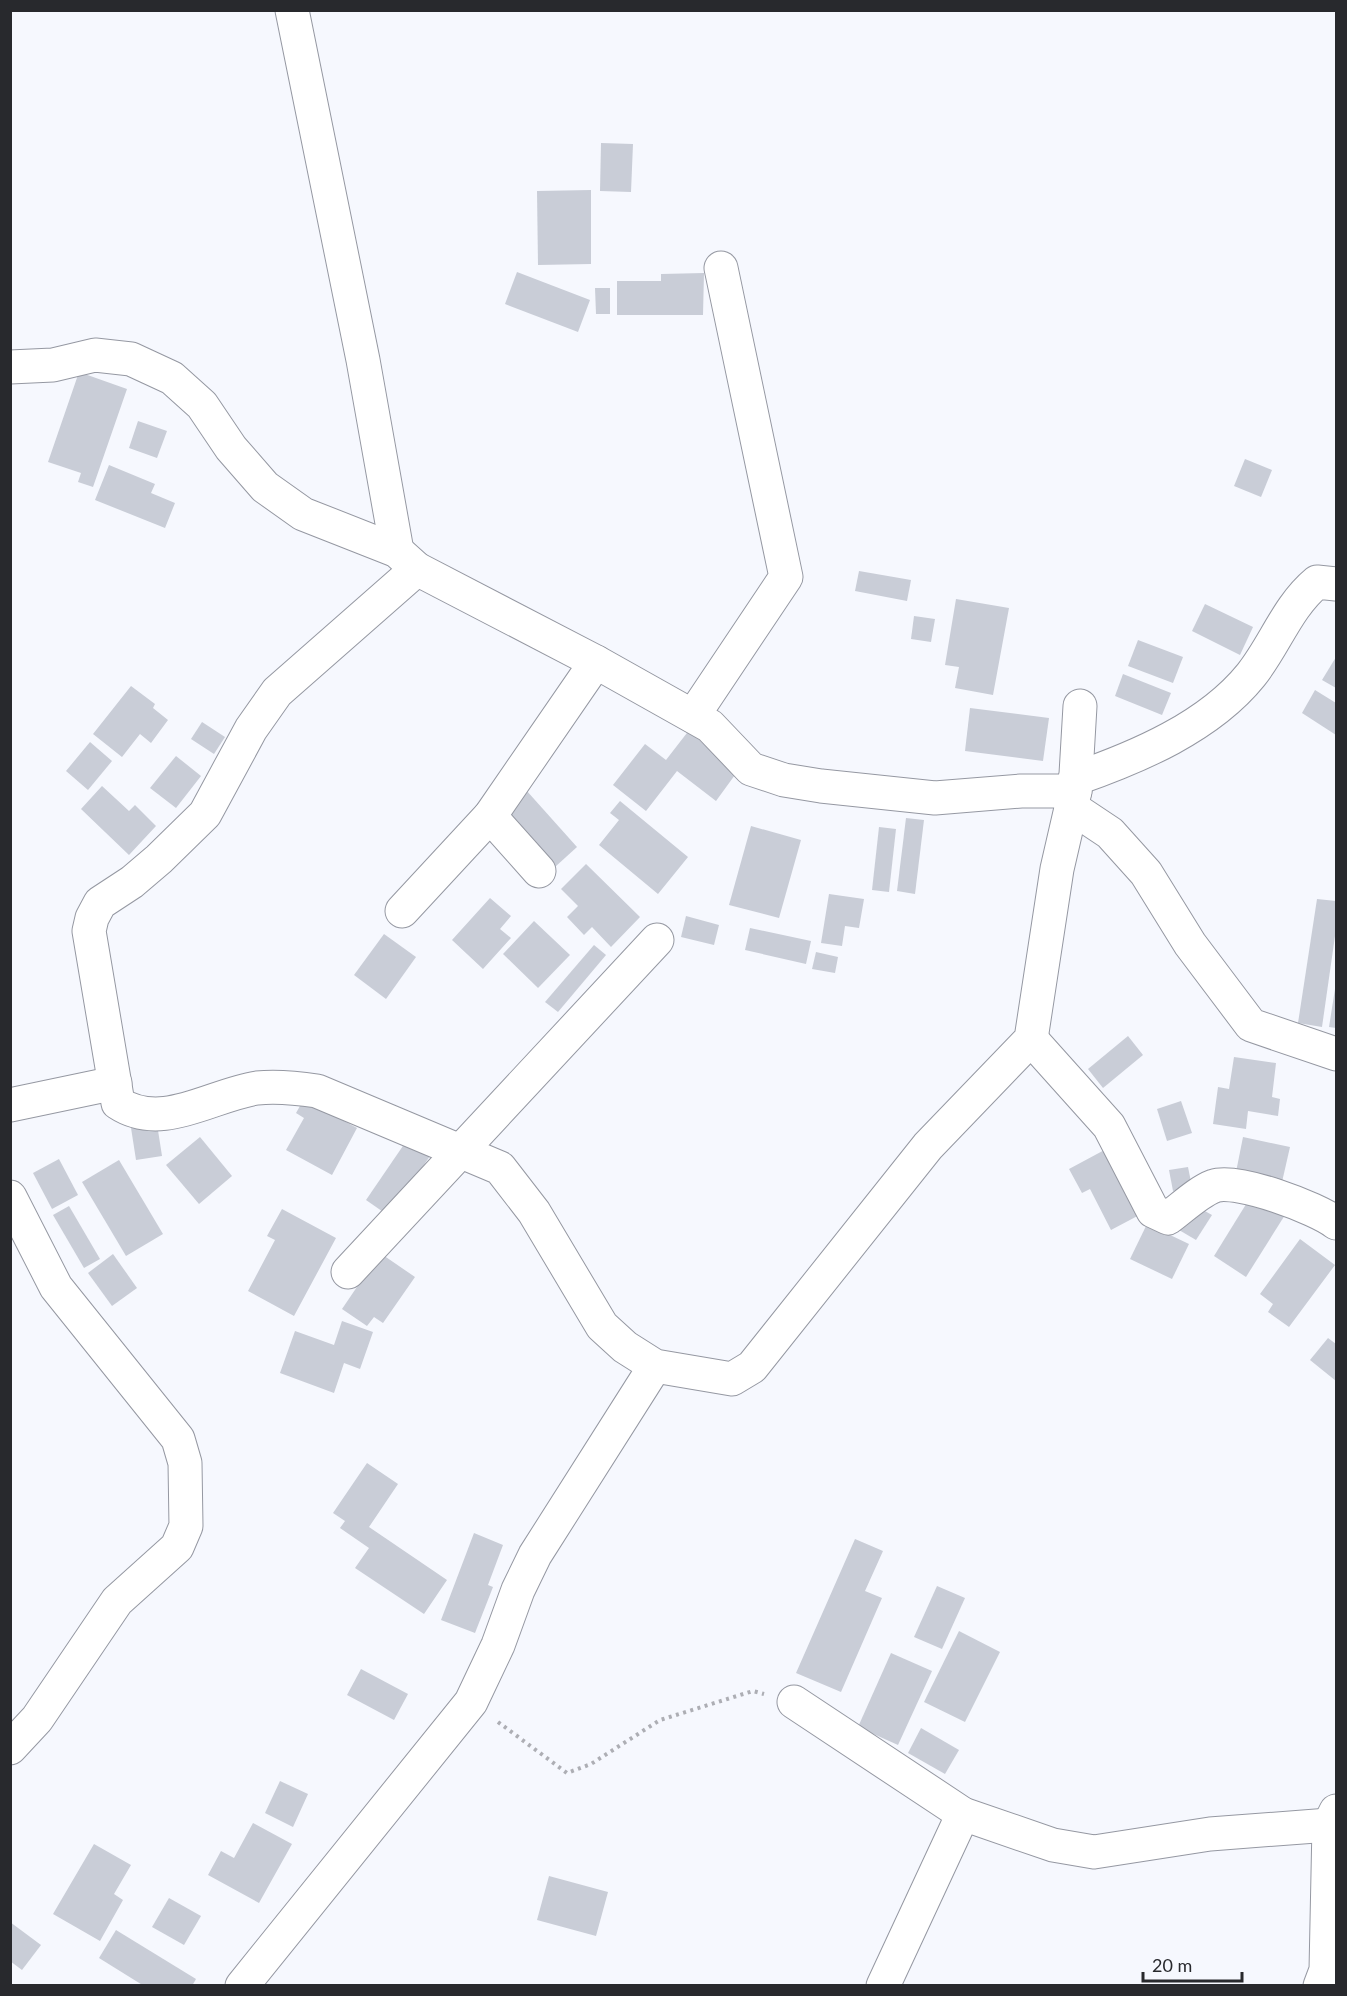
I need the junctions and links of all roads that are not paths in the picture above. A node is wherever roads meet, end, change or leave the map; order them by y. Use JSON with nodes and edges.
{"nodes":[{"id":1,"x":292,"y":10,"type":"edge"},
{"id":2,"x":721,"y":267,"type":"dead end"},
{"id":3,"x":10,"y":367,"type":"edge"},
{"id":4,"x":407,"y":560,"type":"junction"},
{"id":5,"x":1336,"y":584,"type":"edge"},
{"id":6,"x":597,"y":662,"type":"junction"},
{"id":7,"x":1080,"y":706,"type":"dead end"},
{"id":8,"x":693,"y":716,"type":"junction"},
{"id":9,"x":1074,"y":792,"type":"junction"},
{"id":10,"x":490,"y":816,"type":"junction"},
{"id":11,"x":539,"y":872,"type":"dead end"},
{"id":12,"x":402,"y":911,"type":"dead end"},
{"id":13,"x":657,"y":940,"type":"dead end"},
{"id":14,"x":1031,"y":1039,"type":"junction"},
{"id":15,"x":1336,"y":1054,"type":"edge"},
{"id":16,"x":115,"y":1083,"type":"junction"},
{"id":17,"x":10,"y":1105,"type":"edge"},
{"id":18,"x":462,"y":1152,"type":"junction"},
{"id":19,"x":10,"y":1197,"type":"edge"},
{"id":20,"x":1336,"y":1223,"type":"edge"},
{"id":21,"x":348,"y":1272,"type":"dead end"},
{"id":22,"x":655,"y":1366,"type":"junction"},
{"id":23,"x":794,"y":1702,"type":"road end"},
{"id":24,"x":10,"y":1748,"type":"edge"},
{"id":25,"x":963,"y":1814,"type":"junction"},
{"id":26,"x":1333,"y":1818,"type":"edge"},
{"id":27,"x":242,"y":1986,"type":"edge"},
{"id":28,"x":883,"y":1986,"type":"edge"},
{"id":29,"x":1320,"y":1986,"type":"edge"}],
"edges":[{"from":1,"to":4,"type":"street"},
{"from":2,"to":8,"type":"street"},
{"from":3,"to":4,"type":"street"},
{"from":4,"to":6,"type":"street"},
{"from":4,"to":16,"type":"street"},
{"from":5,"to":9,"type":"street"},
{"from":6,"to":8,"type":"street"},
{"from":6,"to":10,"type":"street"},
{"from":7,"to":9,"type":"street"},
{"from":8,"to":9,"type":"street"},
{"from":9,"to":14,"type":"street"},
{"from":9,"to":15,"type":"street"},
{"from":10,"to":11,"type":"street"},
{"from":10,"to":12,"type":"street"},
{"from":13,"to":18,"type":"street"},
{"from":14,"to":20,"type":"street"},
{"from":14,"to":22,"type":"street"},
{"from":16,"to":17,"type":"street"},
{"from":16,"to":18,"type":"street"},
{"from":18,"to":21,"type":"street"},
{"from":18,"to":22,"type":"street"},
{"from":19,"to":24,"type":"street"},
{"from":22,"to":27,"type":"street"},
{"from":23,"to":25,"type":"street"},
{"from":25,"to":26,"type":"street"},
{"from":25,"to":28,"type":"street"},
{"from":26,"to":29,"type":"street"}]}
